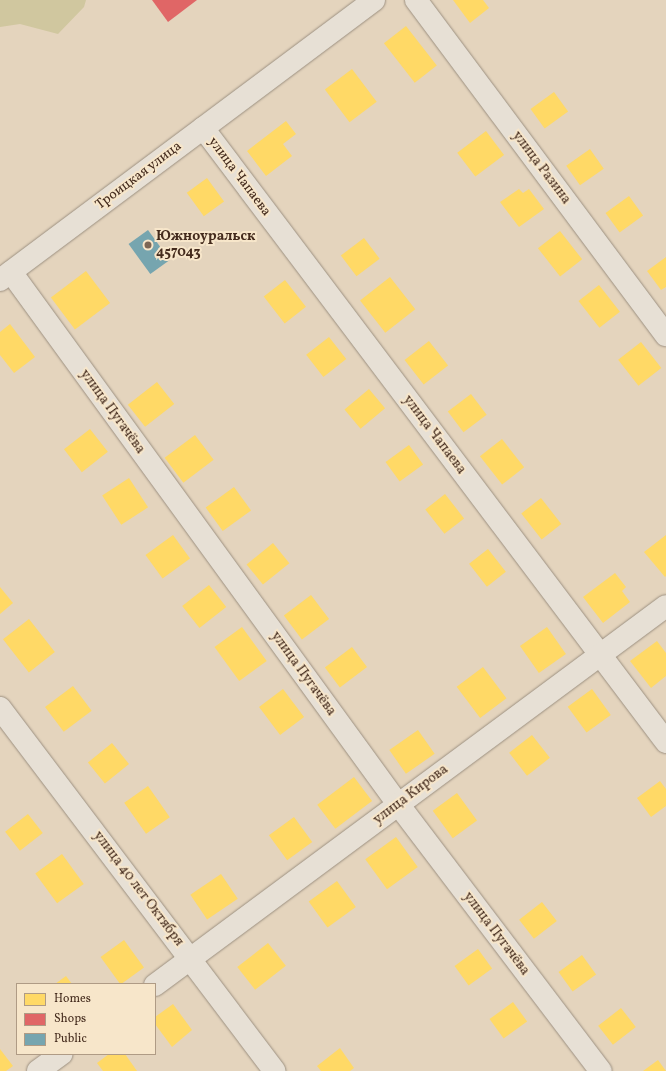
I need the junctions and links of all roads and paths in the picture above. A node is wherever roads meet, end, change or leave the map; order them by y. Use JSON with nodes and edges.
{"nodes":[{"id":1,"x":374,"y":0,"type":"edge"},
{"id":2,"x":416,"y":0,"type":"edge"},
{"id":3,"x":203,"y":128,"type":"junction"},
{"id":4,"x":6,"y":276,"type":"edge"},
{"id":5,"x":666,"y":335,"type":"edge"},
{"id":6,"x":666,"y":606,"type":"edge"},
{"id":7,"x":600,"y":655,"type":"junction"},
{"id":8,"x":0,"y":708,"type":"edge"},
{"id":9,"x":666,"y":742,"type":"edge"},
{"id":10,"x":398,"y":804,"type":"junction"},
{"id":11,"x":190,"y":958,"type":"junction"},
{"id":12,"x":156,"y":983,"type":"edge"},
{"id":13,"x":60,"y":1055,"type":"edge"},
{"id":14,"x":38,"y":1071,"type":"edge"},
{"id":15,"x":275,"y":1071,"type":"edge"},
{"id":16,"x":601,"y":1071,"type":"edge"}],
"edges":[{"from":1,"to":3,"type":"street","name":"Троицкая улица"},
{"from":2,"to":5,"type":"street","name":"улица Разина"},
{"from":3,"to":4,"type":"street","name":"Троицкая улица"},
{"from":3,"to":7,"type":"street","name":"улица Чапаева"},
{"from":4,"to":10,"type":"street","name":"улица Пугачёва"},
{"from":6,"to":7,"type":"street","name":"улица Кирова"},
{"from":7,"to":9,"type":"street","name":"улица Чапаева"},
{"from":7,"to":10,"type":"street","name":"улица Кирова"},
{"from":8,"to":11,"type":"street","name":"улица 40 лет Октября"},
{"from":10,"to":11,"type":"street","name":"улица Кирова"},
{"from":10,"to":16,"type":"street","name":"улица Пугачёва"},
{"from":11,"to":12,"type":"street","name":"улица Кирова"},
{"from":11,"to":15,"type":"street","name":"улица 40 лет Октября"},
{"from":13,"to":14,"type":"street"}]}
